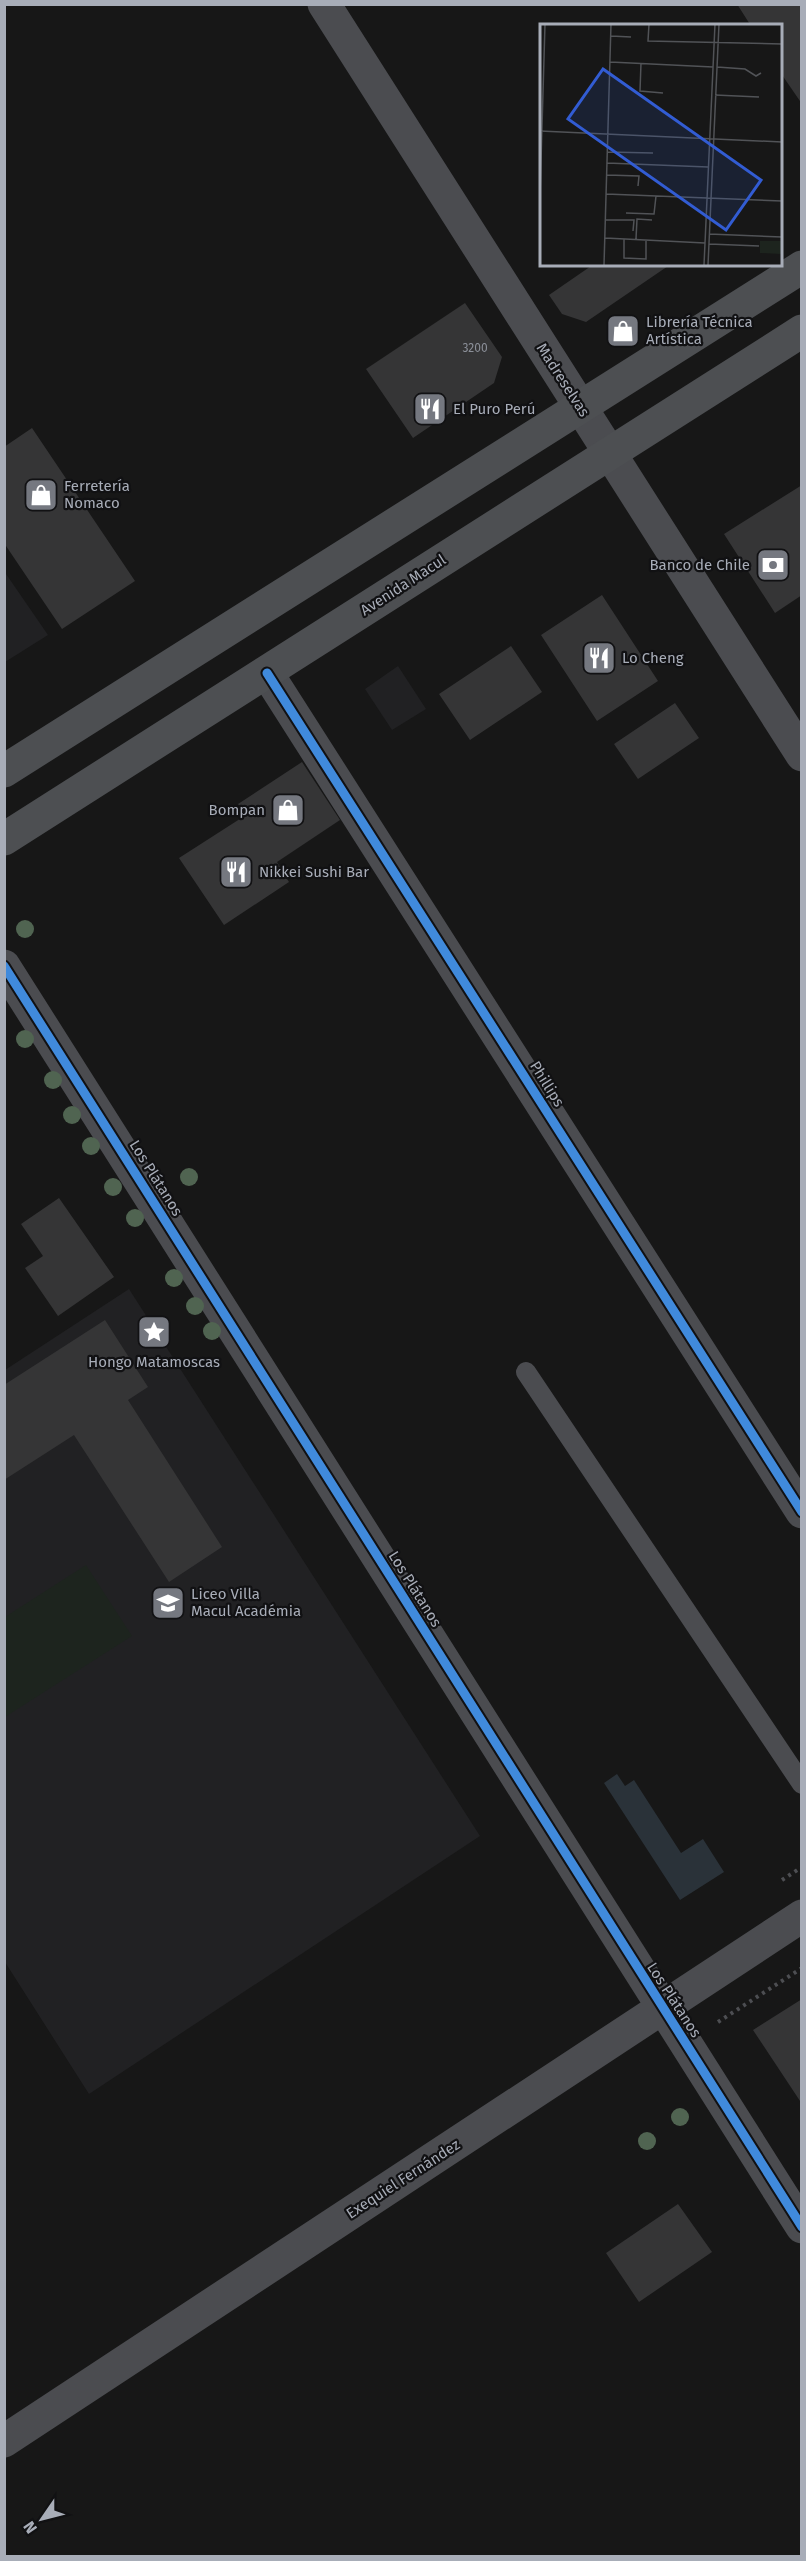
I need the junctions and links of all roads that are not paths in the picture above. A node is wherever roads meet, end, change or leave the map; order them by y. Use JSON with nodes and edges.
{"nodes":[{"id":1,"x":324,"y":4,"type":"edge"},
{"id":2,"x":801,"y":267,"type":"edge"},
{"id":3,"x":801,"y":331,"type":"edge"},
{"id":4,"x":581,"y":407,"type":"junction"},
{"id":5,"x":610,"y":453,"type":"junction"},
{"id":6,"x":267,"y":673,"type":"junction"},
{"id":7,"x":801,"y":755,"type":"edge"},
{"id":8,"x":4,"y":771,"type":"edge"},
{"id":9,"x":4,"y":839,"type":"edge"},
{"id":10,"x":4,"y":966,"type":"edge"},
{"id":11,"x":526,"y":1372,"type":"dead end"},
{"id":12,"x":801,"y":1512,"type":"edge"},
{"id":13,"x":801,"y":1784,"type":"edge"},
{"id":14,"x":801,"y":1916,"type":"edge"},
{"id":15,"x":662,"y":2008,"type":"junction"},
{"id":16,"x":801,"y":2227,"type":"edge"},
{"id":17,"x":4,"y":2441,"type":"edge"}],
"edges":[{"from":1,"to":4,"type":"street","name":"Madreselvas"},
{"from":2,"to":4,"type":"main road"},
{"from":3,"to":5,"type":"main road","name":"Avenida Macul"},
{"from":4,"to":5,"type":"street","name":"Madreselvas"},
{"from":4,"to":8,"type":"main road"},
{"from":5,"to":6,"type":"main road","name":"Avenida Macul"},
{"from":5,"to":7,"type":"street","name":"Madreselvas"},
{"from":6,"to":9,"type":"main road","name":"Avenida Macul"},
{"from":6,"to":12,"type":"street","name":"Phillips"},
{"from":10,"to":15,"type":"street","name":"Los Plátanos"},
{"from":11,"to":13,"type":"lane"},
{"from":14,"to":15,"type":"street","name":"Exequiel Fernández"},
{"from":15,"to":16,"type":"street","name":"Los Plátanos"},
{"from":15,"to":17,"type":"street","name":"Exequiel Fernández"}]}
